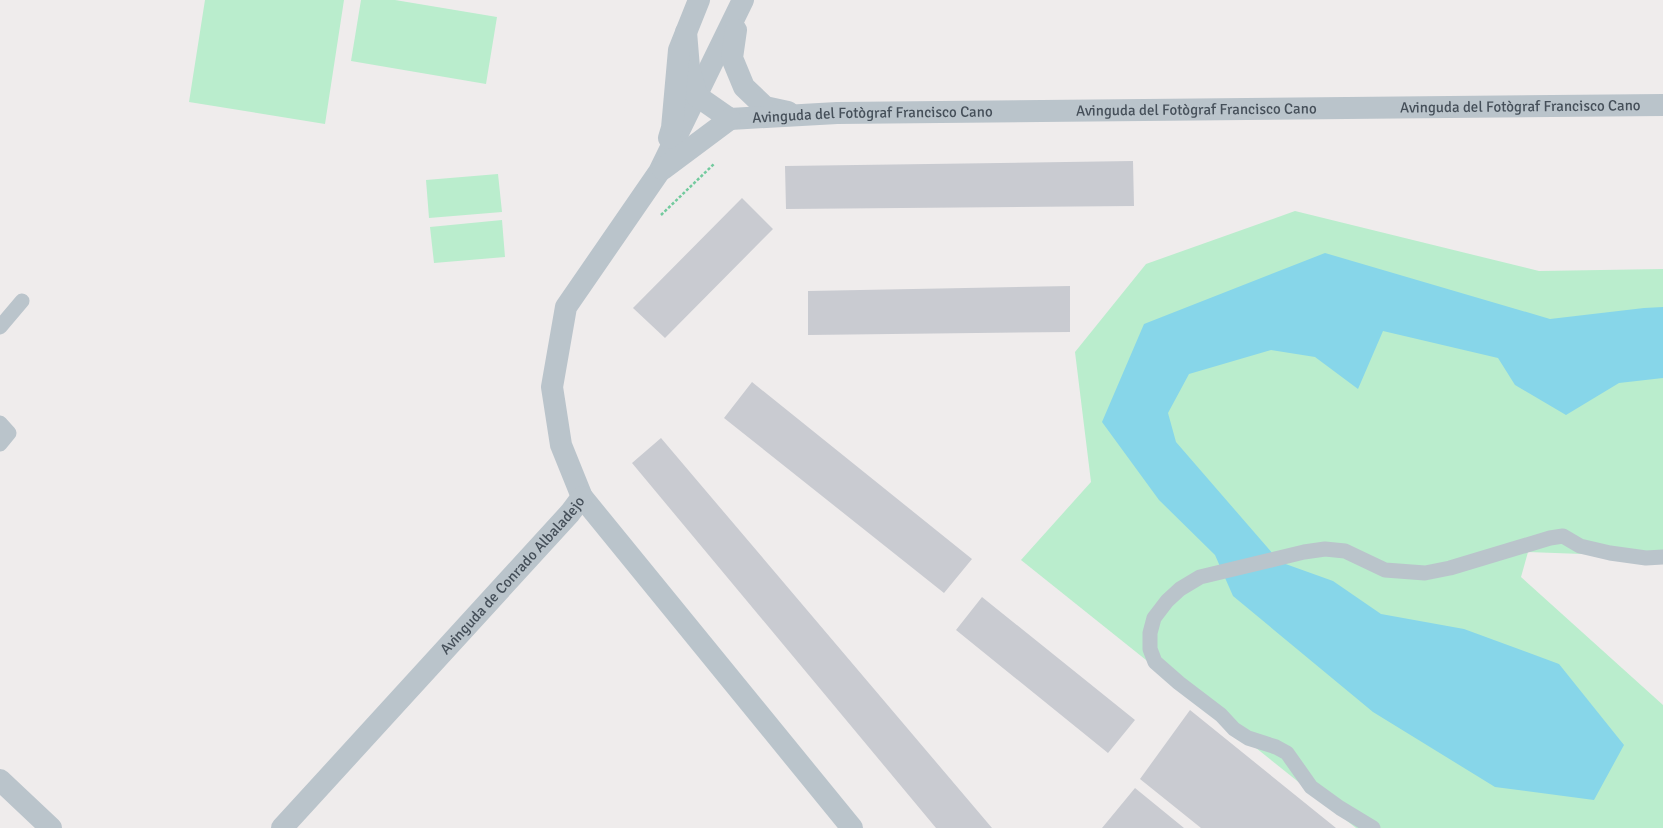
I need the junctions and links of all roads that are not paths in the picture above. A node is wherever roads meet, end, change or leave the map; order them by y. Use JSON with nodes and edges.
{"nodes":[{"id":1,"x":699,"y":0,"type":"edge"},
{"id":2,"x":741,"y":6,"type":"edge"},
{"id":3,"x":683,"y":41,"type":"junction"},
{"id":4,"x":698,"y":96,"type":"junction"},
{"id":5,"x":1663,"y":105,"type":"edge"},
{"id":6,"x":802,"y":115,"type":"junction"},
{"id":7,"x":730,"y":119,"type":"junction"},
{"id":8,"x":659,"y":172,"type":"junction"},
{"id":9,"x":22,"y":301,"type":"dead end"},
{"id":10,"x":0,"y":327,"type":"edge"},
{"id":11,"x":0,"y":423,"type":"edge"},
{"id":12,"x":0,"y":444,"type":"edge"},
{"id":13,"x":582,"y":497,"type":"junction"},
{"id":14,"x":1663,"y":557,"type":"edge"},
{"id":15,"x":0,"y":780,"type":"edge"},
{"id":16,"x":51,"y":828,"type":"edge"},
{"id":17,"x":282,"y":828,"type":"edge"},
{"id":18,"x":852,"y":828,"type":"edge"},
{"id":19,"x":1373,"y":828,"type":"edge"}],
"edges":[{"from":1,"to":3,"type":"street"},
{"from":2,"to":4,"type":"street"},
{"from":2,"to":6,"type":"street"},
{"from":3,"to":4,"type":"street"},
{"from":3,"to":8,"type":"street","name":"Avinguda del Fotògraf Francisco Cano"},
{"from":4,"to":7,"type":"street","name":"Avinguda del Fotògraf Francisco Cano"},
{"from":4,"to":8,"type":"street","name":"Avinguda del Fotògraf Francisco Cano"},
{"from":5,"to":6,"type":"street","name":"Avinguda del Fotògraf Francisco Cano"},
{"from":6,"to":7,"type":"street","name":"Avinguda del Fotògraf Francisco Cano"},
{"from":7,"to":8,"type":"street","name":"Avinguda del Fotògraf Francisco Cano"},
{"from":8,"to":13,"type":"street","name":"Avinguda del Fotògraf Francisco Cano"},
{"from":9,"to":10,"type":"lane"},
{"from":11,"to":12,"type":"lane"},
{"from":13,"to":17,"type":"street","name":"Avinguda de Conrado Albaladejo"},
{"from":13,"to":18,"type":"street","name":"Avinguda de Conrado Albaladejo"},
{"from":14,"to":19,"type":"lane"},
{"from":15,"to":16,"type":"street"}]}
